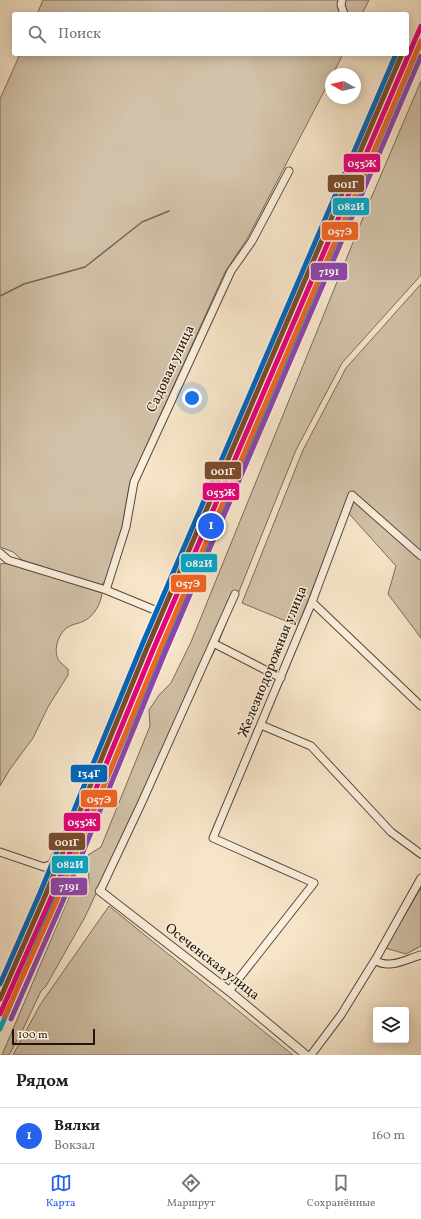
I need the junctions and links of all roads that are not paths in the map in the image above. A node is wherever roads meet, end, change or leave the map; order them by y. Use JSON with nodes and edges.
{"nodes":[{"id":1,"x":342,"y":0,"type":"edge"},
{"id":2,"x":343,"y":12,"type":"edge"},
{"id":3,"x":289,"y":171,"type":"dead end"},
{"id":4,"x":188,"y":549,"type":"dead end"},
{"id":5,"x":0,"y":553,"type":"edge"},
{"id":6,"x":421,"y":556,"type":"edge"},
{"id":7,"x":106,"y":590,"type":"junction"},
{"id":8,"x":235,"y":594,"type":"dead end"},
{"id":9,"x":312,"y":602,"type":"junction"},
{"id":10,"x":162,"y":612,"type":"junction"},
{"id":11,"x":213,"y":643,"type":"junction"},
{"id":12,"x":281,"y":678,"type":"junction"},
{"id":13,"x":421,"y":706,"type":"edge"},
{"id":14,"x":261,"y":726,"type":"junction"},
{"id":15,"x":0,"y":852,"type":"edge"},
{"id":16,"x":421,"y":854,"type":"edge"},
{"id":17,"x":421,"y":878,"type":"edge"},
{"id":18,"x":100,"y":890,"type":"joint"},
{"id":19,"x":421,"y":954,"type":"edge"},
{"id":20,"x":375,"y":960,"type":"junction"},
{"id":21,"x":229,"y":992,"type":"junction"},
{"id":22,"x":306,"y":1055,"type":"edge"},
{"id":23,"x":311,"y":1055,"type":"edge"}],
"edges":[{"from":1,"to":2,"type":"street"},
{"from":3,"to":7,"type":"street","name":"Садовая улица"},
{"from":4,"to":10,"type":"street"},
{"from":5,"to":7,"type":"street"},
{"from":6,"to":9,"type":"street","name":"Железнодорожная улица"},
{"from":7,"to":10,"type":"street"},
{"from":8,"to":11,"type":"street"},
{"from":9,"to":12,"type":"street","name":"Железнодорожная улица"},
{"from":9,"to":13,"type":"street"},
{"from":10,"to":15,"type":"street"},
{"from":11,"to":12,"type":"street"},
{"from":11,"to":18,"type":"street"},
{"from":12,"to":14,"type":"street","name":"Железнодорожная улица"},
{"from":14,"to":16,"type":"street"},
{"from":14,"to":21,"type":"street","name":"Железнодорожная улица"},
{"from":17,"to":20,"type":"street"},
{"from":18,"to":21,"type":"street","name":"Осеченская улица"},
{"from":19,"to":20,"type":"street"},
{"from":20,"to":23,"type":"street"},
{"from":21,"to":22,"type":"street","name":"Осеченская улица"}]}
